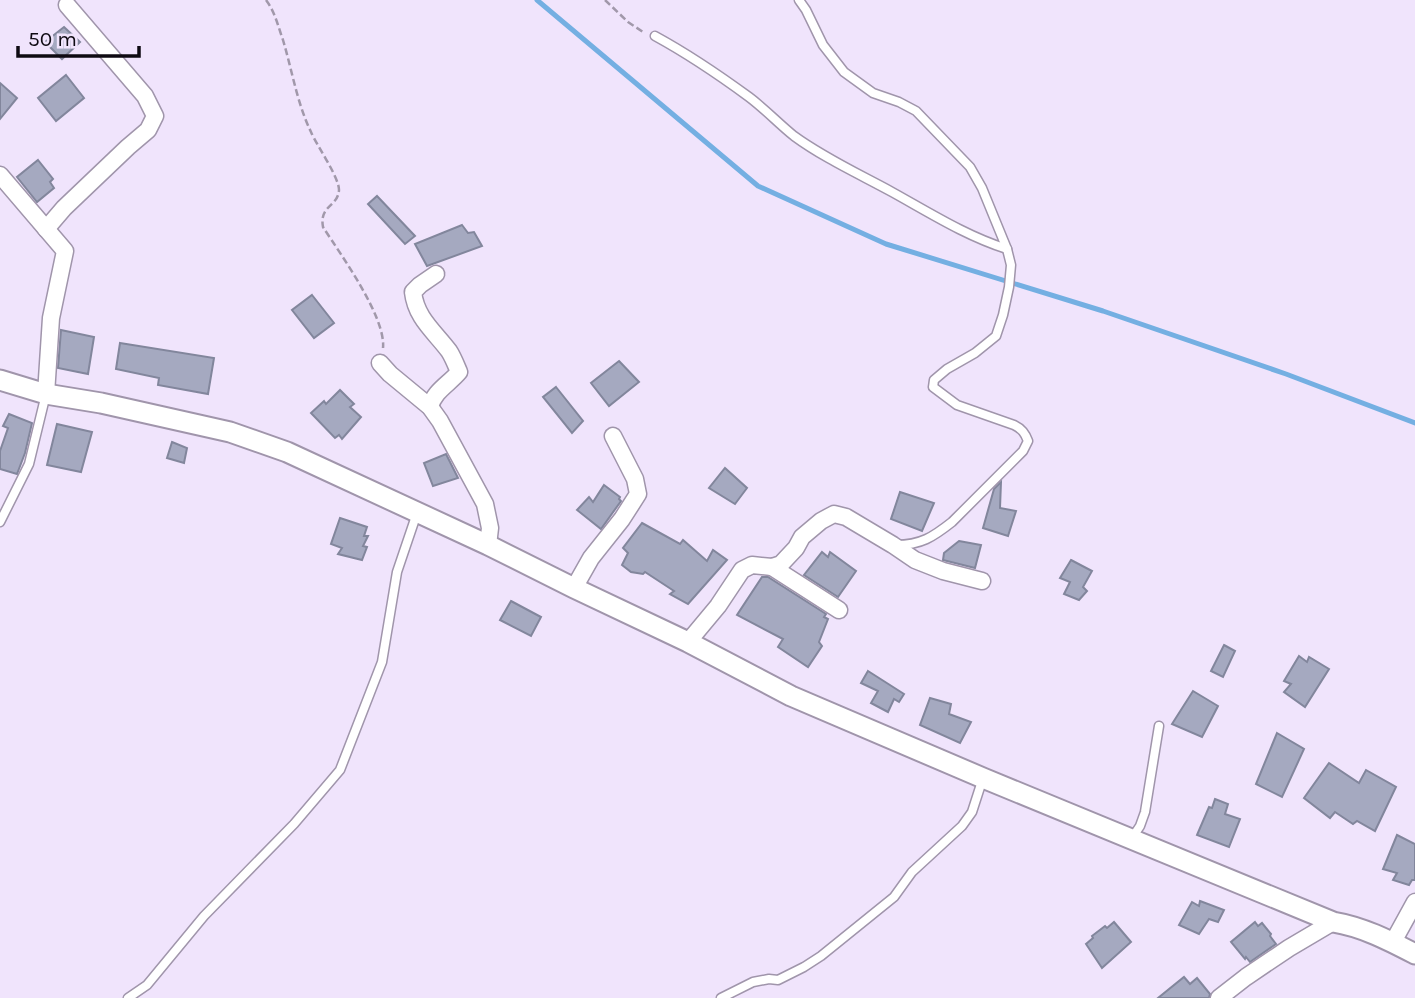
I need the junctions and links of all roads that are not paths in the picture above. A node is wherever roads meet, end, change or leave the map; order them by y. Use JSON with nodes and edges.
{"nodes":[{"id":1,"x":799,"y":0,"type":"edge"},
{"id":2,"x":67,"y":5,"type":"dead end"},
{"id":3,"x":650,"y":35,"type":"road end"},
{"id":4,"x":0,"y":175,"type":"edge"},
{"id":5,"x":46,"y":229,"type":"junction"},
{"id":6,"x":1007,"y":249,"type":"junction"},
{"id":7,"x":436,"y":274,"type":"dead end"},
{"id":8,"x":380,"y":363,"type":"road end"},
{"id":9,"x":0,"y":380,"type":"edge"},
{"id":10,"x":46,"y":394,"type":"junction"},
{"id":11,"x":430,"y":407,"type":"junction"},
{"id":12,"x":613,"y":436,"type":"dead end"},
{"id":13,"x":417,"y":512,"type":"junction"},
{"id":14,"x":0,"y":522,"type":"edge"},
{"id":15,"x":488,"y":545,"type":"junction"},
{"id":16,"x":893,"y":545,"type":"junction"},
{"id":17,"x":772,"y":567,"type":"junction"},
{"id":18,"x":982,"y":581,"type":"dead end"},
{"id":19,"x":573,"y":589,"type":"junction"},
{"id":20,"x":839,"y":610,"type":"dead end"},
{"id":21,"x":688,"y":642,"type":"junction"},
{"id":22,"x":1159,"y":726,"type":"dead end"},
{"id":23,"x":983,"y":778,"type":"junction"},
{"id":24,"x":1131,"y":839,"type":"junction"},
{"id":25,"x":1415,"y":902,"type":"edge"},
{"id":26,"x":1333,"y":922,"type":"junction"},
{"id":27,"x":1393,"y":942,"type":"junction"},
{"id":28,"x":1415,"y":954,"type":"edge"},
{"id":29,"x":132,"y":997,"type":"edge"},
{"id":30,"x":721,"y":998,"type":"edge"},
{"id":31,"x":1219,"y":998,"type":"edge"}],
"edges":[{"from":1,"to":6,"type":"lane"},
{"from":2,"to":5,"type":"street"},
{"from":3,"to":6,"type":"lane"},
{"from":4,"to":5,"type":"street"},
{"from":5,"to":10,"type":"street"},
{"from":6,"to":16,"type":"lane"},
{"from":7,"to":11,"type":"street"},
{"from":8,"to":11,"type":"street"},
{"from":9,"to":10,"type":"street"},
{"from":10,"to":13,"type":"street"},
{"from":10,"to":14,"type":"lane"},
{"from":11,"to":15,"type":"street"},
{"from":12,"to":19,"type":"street"},
{"from":13,"to":15,"type":"street"},
{"from":13,"to":29,"type":"lane"},
{"from":15,"to":19,"type":"street"},
{"from":16,"to":17,"type":"street"},
{"from":16,"to":18,"type":"street"},
{"from":17,"to":20,"type":"street"},
{"from":17,"to":21,"type":"street"},
{"from":19,"to":21,"type":"street"},
{"from":21,"to":23,"type":"street"},
{"from":22,"to":24,"type":"lane"},
{"from":23,"to":24,"type":"street"},
{"from":23,"to":30,"type":"lane"},
{"from":24,"to":26,"type":"street"},
{"from":25,"to":27,"type":"street"},
{"from":26,"to":27,"type":"street"},
{"from":26,"to":31,"type":"street"},
{"from":27,"to":28,"type":"street"}]}
